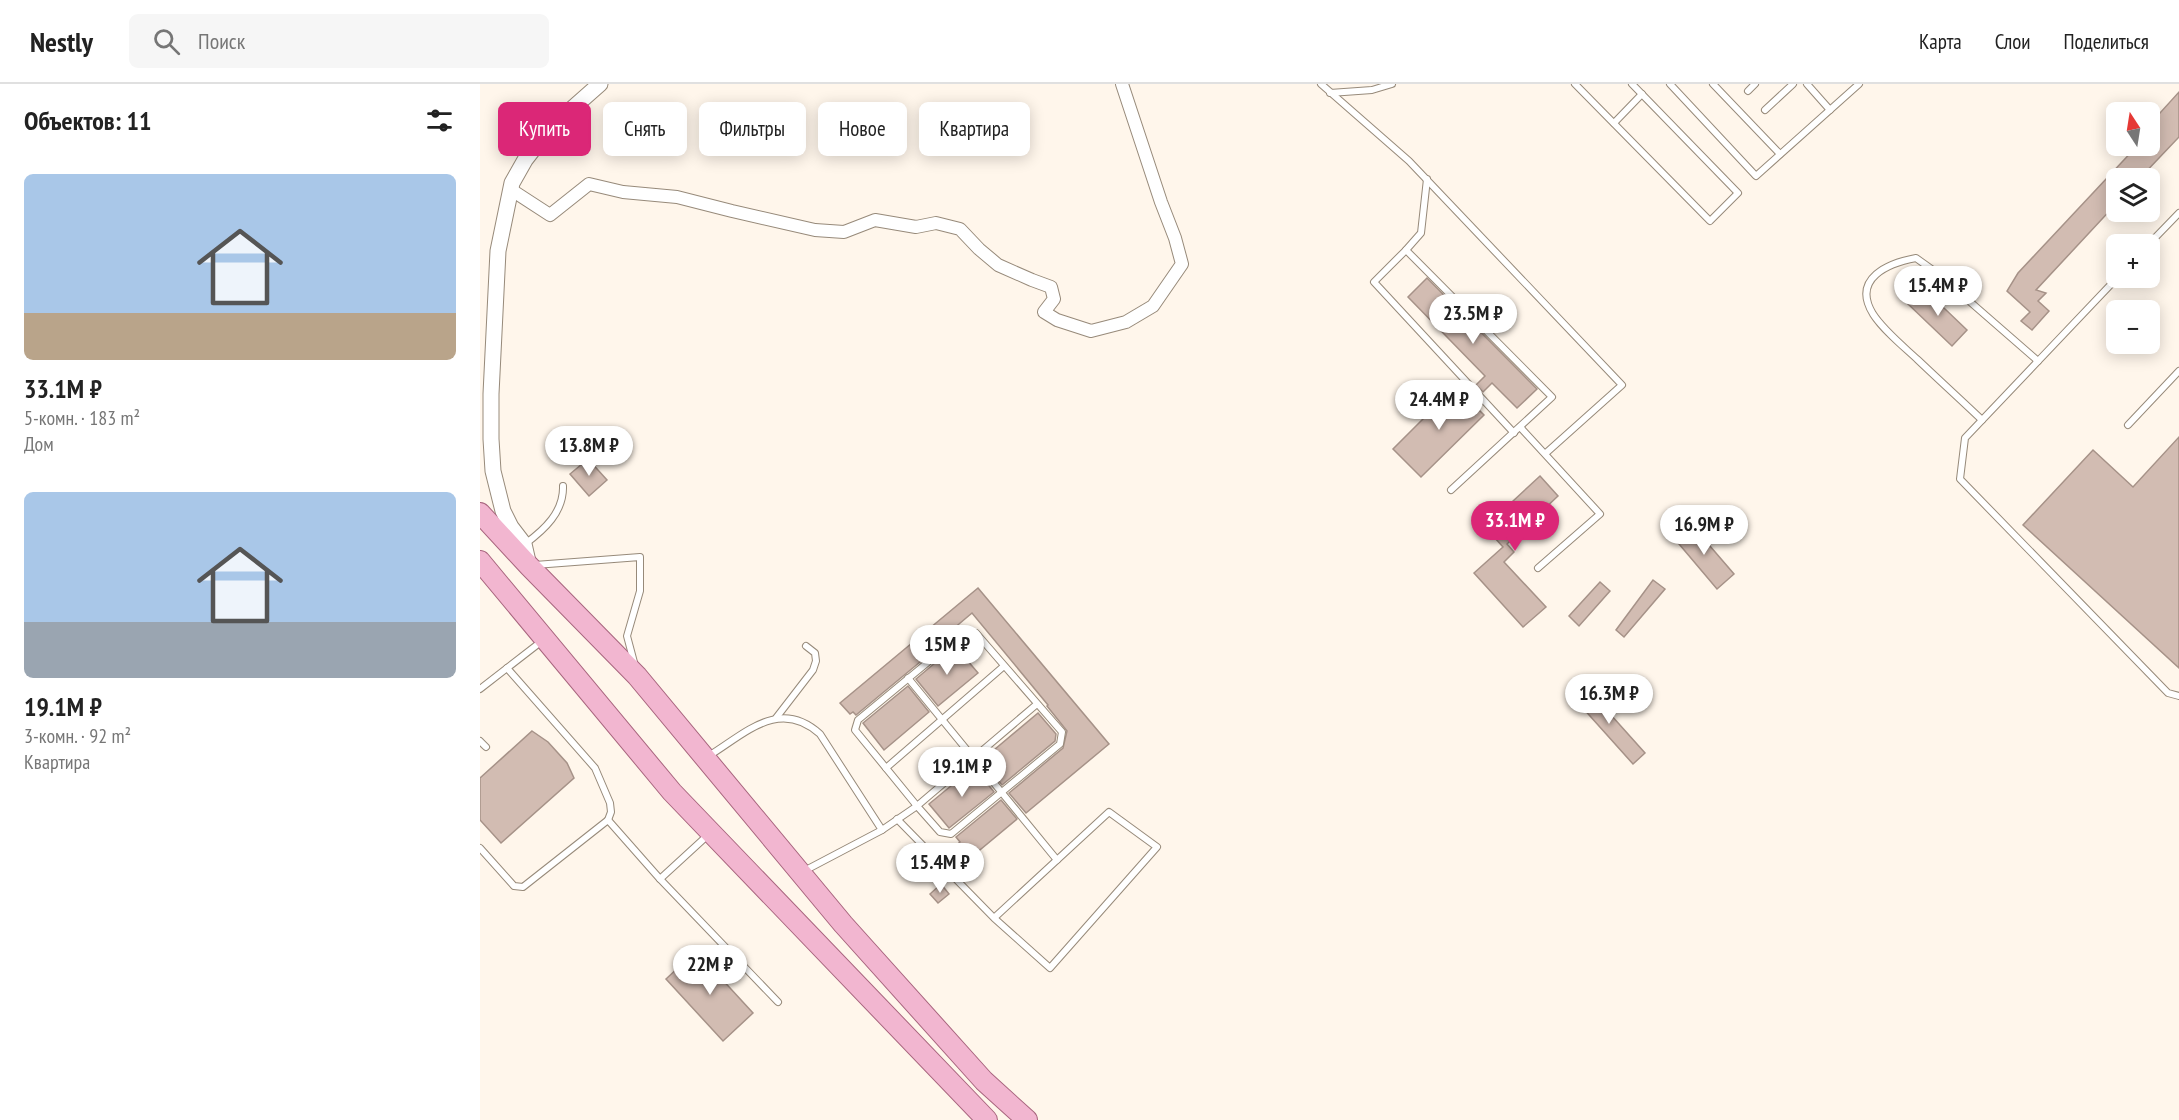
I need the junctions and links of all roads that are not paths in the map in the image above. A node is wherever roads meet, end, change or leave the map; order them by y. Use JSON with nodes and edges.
{"nodes":[{"id":1,"x":600,"y":84,"type":"edge"},
{"id":2,"x":1122,"y":84,"type":"edge"},
{"id":3,"x":1321,"y":84,"type":"edge"},
{"id":4,"x":1392,"y":84,"type":"edge"},
{"id":5,"x":1575,"y":84,"type":"edge"},
{"id":6,"x":1632,"y":84,"type":"edge"},
{"id":7,"x":1670,"y":84,"type":"edge"},
{"id":8,"x":1713,"y":84,"type":"edge"},
{"id":9,"x":1755,"y":84,"type":"edge"},
{"id":10,"x":1793,"y":84,"type":"edge"},
{"id":11,"x":1807,"y":84,"type":"edge"},
{"id":12,"x":1858,"y":84,"type":"edge"},
{"id":13,"x":1748,"y":91,"type":"dead end"},
{"id":14,"x":1330,"y":93,"type":"junction"},
{"id":15,"x":1642,"y":94,"type":"junction"},
{"id":16,"x":1765,"y":110,"type":"dead end"},
{"id":17,"x":1830,"y":110,"type":"junction"},
{"id":18,"x":1614,"y":123,"type":"junction"},
{"id":19,"x":1780,"y":154,"type":"junction"},
{"id":20,"x":1427,"y":179,"type":"junction"},
{"id":21,"x":510,"y":189,"type":"junction"},
{"id":22,"x":2179,"y":213,"type":"edge"},
{"id":23,"x":2159,"y":234,"type":"edge"},
{"id":24,"x":1406,"y":250,"type":"junction"},
{"id":25,"x":2108,"y":288,"type":"edge"},
{"id":26,"x":2038,"y":361,"type":"junction"},
{"id":27,"x":2179,"y":371,"type":"edge"},
{"id":28,"x":1982,"y":420,"type":"junction"},
{"id":29,"x":2128,"y":425,"type":"dead end"},
{"id":30,"x":1520,"y":427,"type":"junction"},
{"id":31,"x":1514,"y":433,"type":"junction"},
{"id":32,"x":1546,"y":453,"type":"junction"},
{"id":33,"x":563,"y":486,"type":"dead end"},
{"id":34,"x":1451,"y":490,"type":"dead end"},
{"id":35,"x":480,"y":513,"type":"edge"},
{"id":36,"x":524,"y":544,"type":"junction"},
{"id":37,"x":529,"y":566,"type":"junction"},
{"id":38,"x":1538,"y":568,"type":"dead end"},
{"id":39,"x":484,"y":569,"type":"edge"},
{"id":40,"x":545,"y":639,"type":"junction"},
{"id":41,"x":806,"y":646,"type":"dead end"},
{"id":42,"x":1004,"y":666,"type":"junction"},
{"id":43,"x":507,"y":668,"type":"junction"},
{"id":44,"x":638,"y":675,"type":"junction"},
{"id":45,"x":908,"y":678,"type":"junction"},
{"id":46,"x":480,"y":689,"type":"edge"},
{"id":47,"x":2179,"y":696,"type":"edge"},
{"id":48,"x":1037,"y":704,"type":"junction"},
{"id":49,"x":776,"y":719,"type":"junction"},
{"id":50,"x":942,"y":720,"type":"junction"},
{"id":51,"x":480,"y":741,"type":"edge"},
{"id":52,"x":486,"y":747,"type":"dead end"},
{"id":53,"x":706,"y":757,"type":"junction"},
{"id":54,"x":973,"y":758,"type":"junction"},
{"id":55,"x":886,"y":768,"type":"junction"},
{"id":56,"x":1001,"y":793,"type":"junction"},
{"id":57,"x":917,"y":806,"type":"junction"},
{"id":58,"x":897,"y":819,"type":"junction"},
{"id":59,"x":608,"y":820,"type":"junction"},
{"id":60,"x":882,"y":830,"type":"junction"},
{"id":61,"x":711,"y":832,"type":"junction"},
{"id":62,"x":480,"y":848,"type":"edge"},
{"id":63,"x":1057,"y":860,"type":"junction"},
{"id":64,"x":801,"y":873,"type":"junction"},
{"id":65,"x":660,"y":879,"type":"junction"},
{"id":66,"x":994,"y":918,"type":"junction"},
{"id":67,"x":778,"y":1002,"type":"dead end"},
{"id":68,"x":987,"y":1120,"type":"edge"},
{"id":69,"x":1027,"y":1120,"type":"edge"}],
"edges":[{"from":1,"to":21,"type":"street"},
{"from":2,"to":21,"type":"street"},
{"from":3,"to":14,"type":"lane"},
{"from":4,"to":14,"type":"lane"},
{"from":5,"to":18,"type":"lane"},
{"from":6,"to":15,"type":"lane"},
{"from":7,"to":19,"type":"lane"},
{"from":8,"to":19,"type":"lane"},
{"from":9,"to":13,"type":"lane"},
{"from":10,"to":16,"type":"lane"},
{"from":11,"to":17,"type":"lane"},
{"from":12,"to":17,"type":"lane"},
{"from":14,"to":20,"type":"lane"},
{"from":15,"to":18,"type":"lane"},
{"from":15,"to":18,"type":"lane"},
{"from":17,"to":19,"type":"lane"},
{"from":20,"to":24,"type":"lane"},
{"from":20,"to":32,"type":"lane"},
{"from":21,"to":36,"type":"street"},
{"from":22,"to":23,"type":"lane"},
{"from":24,"to":30,"type":"lane"},
{"from":24,"to":31,"type":"lane"},
{"from":25,"to":26,"type":"lane"},
{"from":26,"to":28,"type":"lane"},
{"from":26,"to":28,"type":"lane"},
{"from":27,"to":29,"type":"lane"},
{"from":28,"to":47,"type":"lane"},
{"from":30,"to":31,"type":"lane"},
{"from":30,"to":32,"type":"lane"},
{"from":31,"to":34,"type":"lane"},
{"from":32,"to":38,"type":"lane"},
{"from":33,"to":36,"type":"lane"},
{"from":35,"to":37,"type":"main road"},
{"from":36,"to":37,"type":"street"},
{"from":37,"to":44,"type":"main road"},
{"from":37,"to":44,"type":"lane"},
{"from":39,"to":40,"type":"main road"},
{"from":40,"to":43,"type":"lane"},
{"from":40,"to":61,"type":"main road"},
{"from":41,"to":49,"type":"lane"},
{"from":42,"to":45,"type":"lane"},
{"from":42,"to":48,"type":"lane"},
{"from":42,"to":50,"type":"lane"},
{"from":43,"to":46,"type":"lane"},
{"from":43,"to":59,"type":"lane"},
{"from":44,"to":53,"type":"main road"},
{"from":45,"to":50,"type":"lane"},
{"from":45,"to":55,"type":"lane"},
{"from":48,"to":54,"type":"lane"},
{"from":48,"to":56,"type":"lane"},
{"from":49,"to":53,"type":"lane"},
{"from":49,"to":60,"type":"lane"},
{"from":50,"to":54,"type":"lane"},
{"from":50,"to":55,"type":"lane"},
{"from":51,"to":52,"type":"lane"},
{"from":53,"to":64,"type":"main road"},
{"from":54,"to":56,"type":"lane"},
{"from":54,"to":57,"type":"lane"},
{"from":55,"to":57,"type":"lane"},
{"from":56,"to":57,"type":"lane"},
{"from":56,"to":63,"type":"lane"},
{"from":57,"to":58,"type":"lane"},
{"from":58,"to":60,"type":"lane"},
{"from":58,"to":66,"type":"lane"},
{"from":59,"to":62,"type":"lane"},
{"from":59,"to":65,"type":"lane"},
{"from":60,"to":64,"type":"lane"},
{"from":61,"to":65,"type":"lane"},
{"from":61,"to":68,"type":"main road"},
{"from":63,"to":66,"type":"lane"},
{"from":63,"to":66,"type":"lane"},
{"from":64,"to":69,"type":"main road"},
{"from":65,"to":67,"type":"lane"}]}
